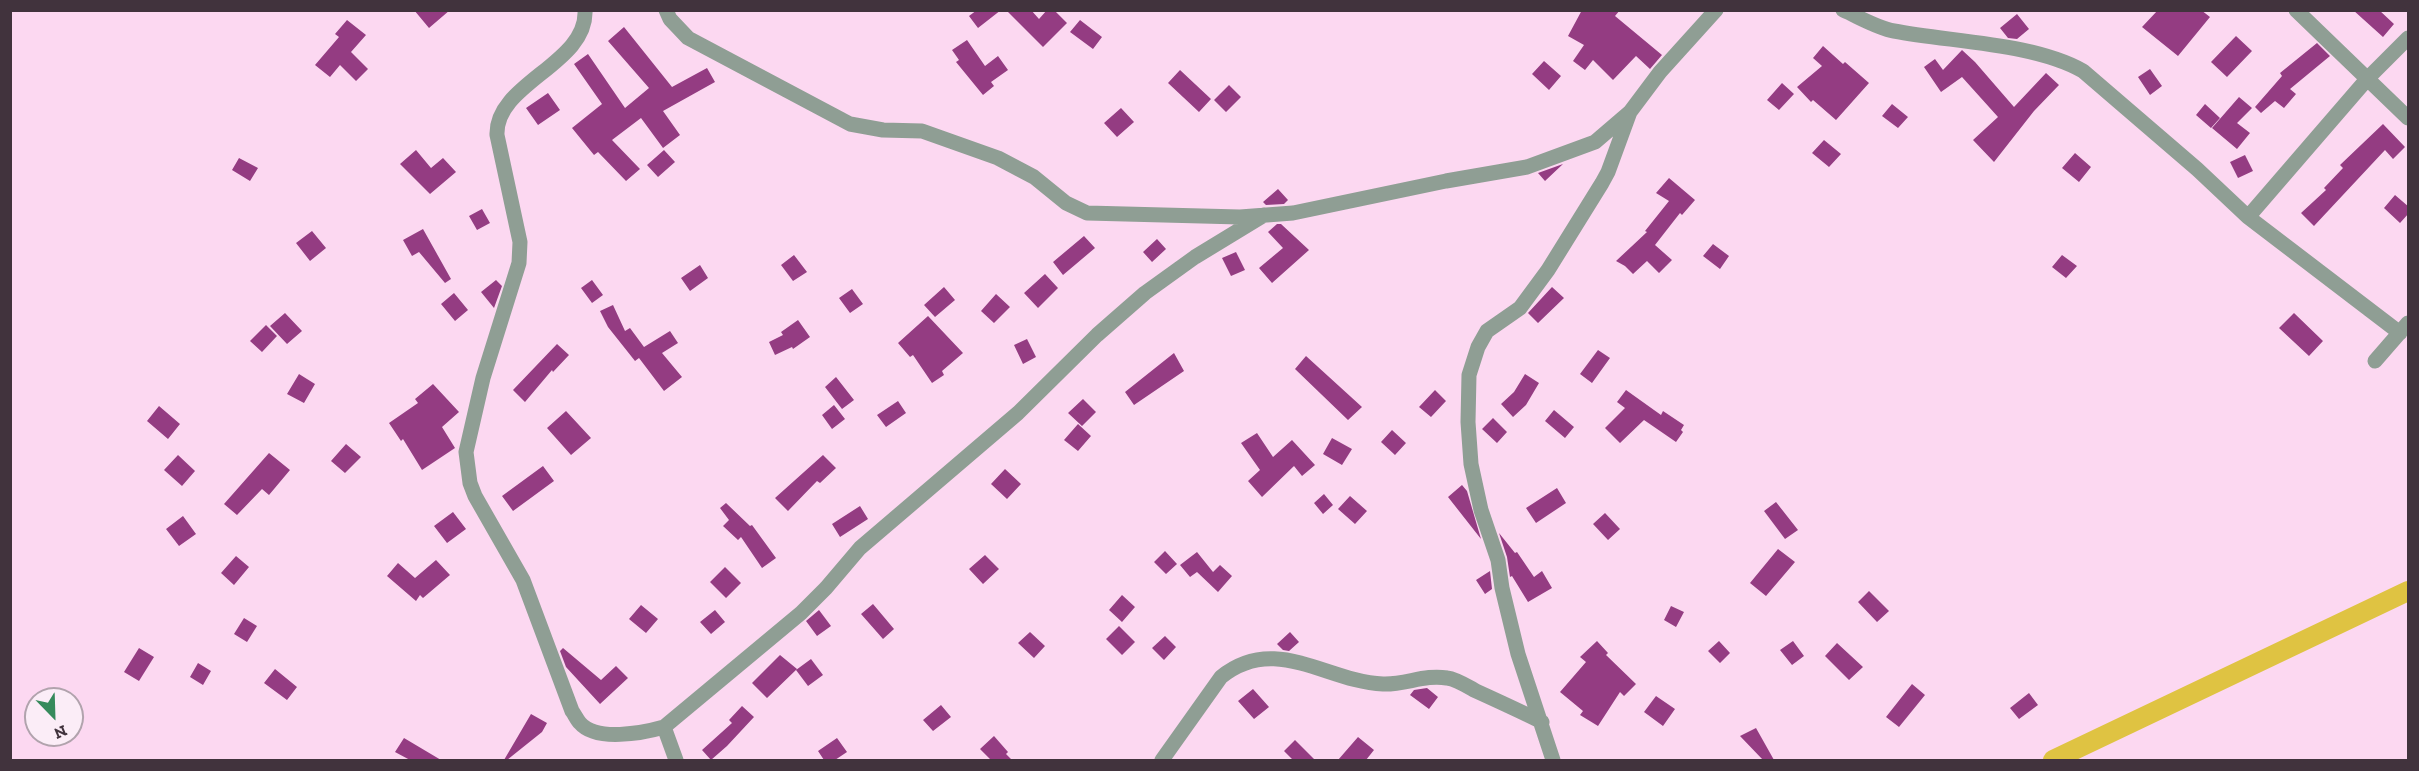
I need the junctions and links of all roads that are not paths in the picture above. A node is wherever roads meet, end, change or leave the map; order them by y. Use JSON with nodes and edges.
{"nodes":[{"id":1,"x":585,"y":10,"type":"edge"},
{"id":2,"x":666,"y":10,"type":"edge"},
{"id":3,"x":1716,"y":10,"type":"edge"},
{"id":4,"x":1843,"y":10,"type":"edge"},
{"id":5,"x":2296,"y":10,"type":"edge"},
{"id":6,"x":2409,"y":38,"type":"edge"},
{"id":7,"x":2368,"y":78,"type":"junction"},
{"id":8,"x":1630,"y":112,"type":"junction"},
{"id":9,"x":2409,"y":118,"type":"edge"},
{"id":10,"x":1264,"y":215,"type":"junction"},
{"id":11,"x":2248,"y":217,"type":"junction"},
{"id":12,"x":2404,"y":328,"type":"edge"},
{"id":13,"x":2374,"y":361,"type":"dead end"},
{"id":14,"x":1542,"y":722,"type":"junction"},
{"id":15,"x":664,"y":726,"type":"junction"},
{"id":16,"x":676,"y":760,"type":"edge"},
{"id":17,"x":1162,"y":760,"type":"edge"},
{"id":18,"x":1553,"y":760,"type":"edge"}],
"edges":[{"from":1,"to":15,"type":"street"},
{"from":2,"to":10,"type":"street"},
{"from":3,"to":8,"type":"street"},
{"from":4,"to":11,"type":"street"},
{"from":5,"to":7,"type":"street"},
{"from":6,"to":7,"type":"street"},
{"from":7,"to":9,"type":"street"},
{"from":7,"to":11,"type":"street"},
{"from":8,"to":10,"type":"street"},
{"from":8,"to":14,"type":"street"},
{"from":10,"to":15,"type":"street"},
{"from":11,"to":12,"type":"street"},
{"from":12,"to":13,"type":"street"},
{"from":14,"to":17,"type":"street"},
{"from":14,"to":18,"type":"street"},
{"from":15,"to":16,"type":"street"}]}
